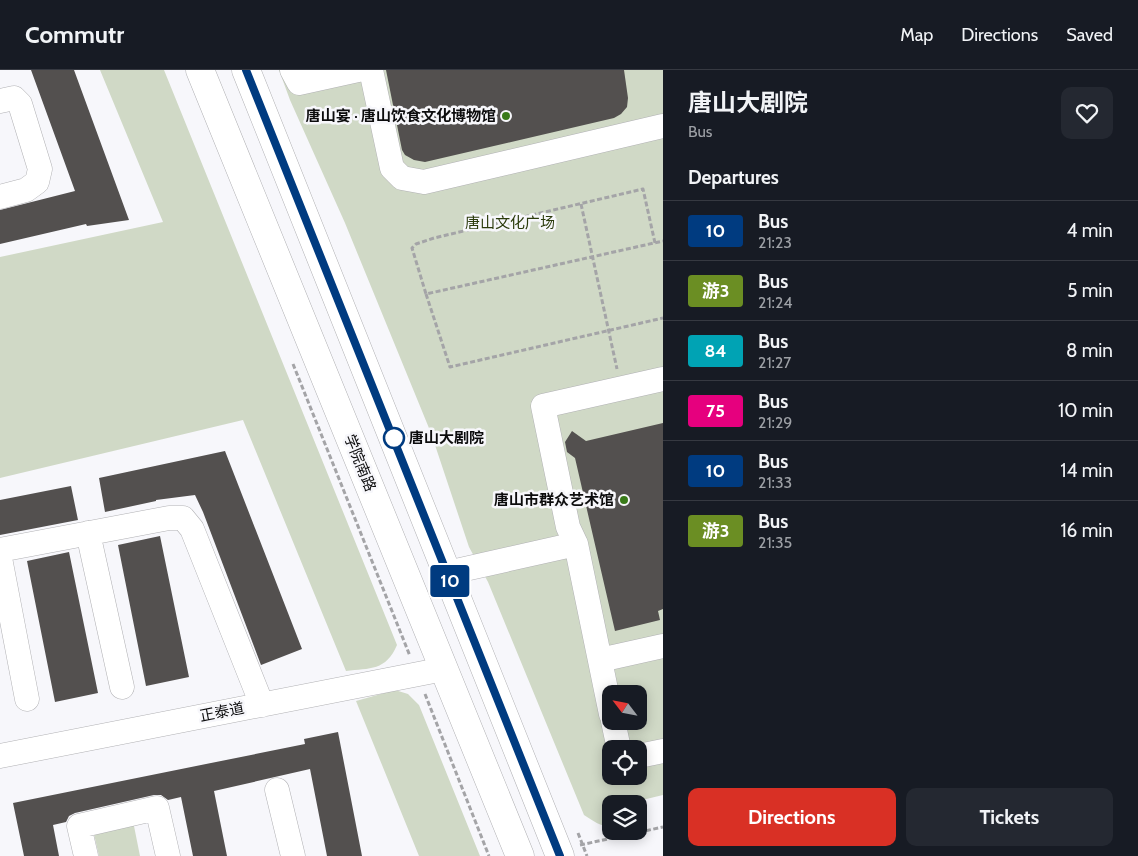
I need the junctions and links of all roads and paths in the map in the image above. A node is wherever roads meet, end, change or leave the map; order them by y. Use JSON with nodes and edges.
{"nodes":[{"id":1,"x":200,"y":70,"type":"edge"},
{"id":2,"x":247,"y":70,"type":"edge"},
{"id":3,"x":292,"y":70,"type":"edge"},
{"id":4,"x":358,"y":70,"type":"edge"},
{"id":5,"x":371,"y":70,"type":"edge"},
{"id":6,"x":0,"y":101,"type":"edge"},
{"id":7,"x":663,"y":126,"type":"edge"},
{"id":8,"x":0,"y":197,"type":"edge"},
{"id":9,"x":581,"y":204,"type":"junction"},
{"id":10,"x":663,"y":241,"type":"edge"},
{"id":11,"x":655,"y":243,"type":"junction"},
{"id":12,"x":592,"y":257,"type":"junction"},
{"id":13,"x":426,"y":294,"type":"junction"},
{"id":14,"x":663,"y":318,"type":"edge"},
{"id":15,"x":608,"y":330,"type":"junction"},
{"id":16,"x":293,"y":363,"type":"dead end"},
{"id":17,"x":618,"y":374,"type":"dead end"},
{"id":18,"x":663,"y":379,"type":"edge"},
{"id":19,"x":88,"y":533,"type":"junction"},
{"id":20,"x":576,"y":544,"type":"junction"},
{"id":21,"x":0,"y":550,"type":"edge"},
{"id":22,"x":0,"y":558,"type":"edge"},
{"id":23,"x":447,"y":573,"type":"junction"},
{"id":24,"x":663,"y":646,"type":"edge"},
{"id":25,"x":600,"y":660,"type":"junction"},
{"id":26,"x":444,"y":669,"type":"junction"},
{"id":27,"x":417,"y":674,"type":"junction"},
{"id":28,"x":605,"y":685,"type":"edge"},
{"id":29,"x":122,"y":687,"type":"dead end"},
{"id":30,"x":27,"y":699,"type":"dead end"},
{"id":31,"x":262,"y":705,"type":"junction"},
{"id":32,"x":663,"y":751,"type":"edge"},
{"id":33,"x":647,"y":754,"type":"edge"},
{"id":34,"x":0,"y":756,"type":"edge"},
{"id":35,"x":277,"y":790,"type":"dead end"},
{"id":36,"x":663,"y":827,"type":"edge"},
{"id":37,"x":559,"y":853,"type":"edge"},
{"id":38,"x":86,"y":856,"type":"edge"},
{"id":39,"x":168,"y":856,"type":"edge"},
{"id":40,"x":293,"y":856,"type":"edge"},
{"id":41,"x":489,"y":856,"type":"edge"},
{"id":42,"x":520,"y":856,"type":"edge"}],
"edges":[{"from":1,"to":26,"type":"main road","name":"学院南路"},
{"from":2,"to":23,"type":"main road"},
{"from":3,"to":4,"type":"street"},
{"from":5,"to":7,"type":"street"},
{"from":6,"to":8,"type":"street"},
{"from":9,"to":11,"type":"path"},
{"from":9,"to":12,"type":"path"},
{"from":9,"to":13,"type":"path"},
{"from":10,"to":11,"type":"path"},
{"from":11,"to":12,"type":"path"},
{"from":12,"to":13,"type":"path"},
{"from":12,"to":15,"type":"path"},
{"from":13,"to":15,"type":"path"},
{"from":14,"to":15,"type":"path"},
{"from":15,"to":17,"type":"path"},
{"from":16,"to":27,"type":"path"},
{"from":18,"to":20,"type":"street"},
{"from":19,"to":21,"type":"street"},
{"from":19,"to":29,"type":"street"},
{"from":19,"to":31,"type":"street"},
{"from":20,"to":23,"type":"street"},
{"from":20,"to":25,"type":"street"},
{"from":22,"to":30,"type":"street"},
{"from":23,"to":37,"type":"main road"},
{"from":24,"to":25,"type":"street"},
{"from":25,"to":28,"type":"street"},
{"from":26,"to":27,"type":"street","name":"正泰道"},
{"from":26,"to":42,"type":"main road","name":"学院南路"},
{"from":27,"to":31,"type":"street","name":"正泰道"},
{"from":27,"to":41,"type":"path"},
{"from":31,"to":34,"type":"street","name":"正泰道"},
{"from":32,"to":33,"type":"street"},
{"from":35,"to":40,"type":"street"},
{"from":36,"to":37,"type":"path"},
{"from":38,"to":39,"type":"street"}]}
